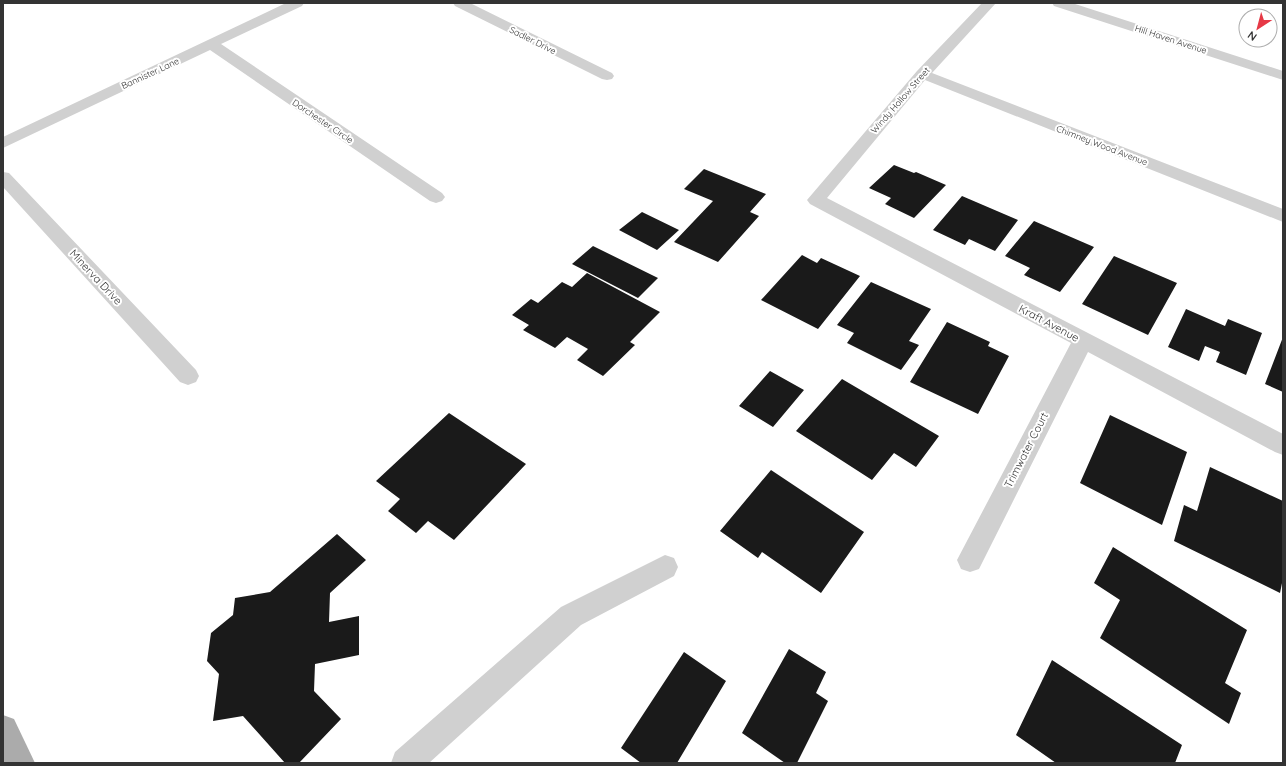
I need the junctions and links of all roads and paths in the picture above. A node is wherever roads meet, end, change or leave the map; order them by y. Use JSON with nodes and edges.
{"nodes":[{"id":1,"x":297,"y":3,"type":"edge"},
{"id":2,"x":460,"y":3,"type":"edge"},
{"id":3,"x":989,"y":3,"type":"edge"},
{"id":4,"x":1059,"y":3,"type":"edge"},
{"id":5,"x":210,"y":44,"type":"junction"},
{"id":6,"x":922,"y":74,"type":"junction"},
{"id":7,"x":607,"y":76,"type":"dead end"},
{"id":8,"x":1283,"y":76,"type":"edge"},
{"id":9,"x":3,"y":143,"type":"edge"},
{"id":10,"x":3,"y":177,"type":"edge"},
{"id":11,"x":436,"y":197,"type":"dead end"},
{"id":12,"x":816,"y":200,"type":"joint"},
{"id":13,"x":1283,"y":216,"type":"edge"},
{"id":14,"x":1083,"y":340,"type":"junction"},
{"id":15,"x":188,"y":376,"type":"dead end"},
{"id":16,"x":1283,"y":445,"type":"edge"},
{"id":17,"x":970,"y":560,"type":"dead end"},
{"id":18,"x":665,"y":566,"type":"dead end"},
{"id":19,"x":3,"y":730,"type":"edge"},
{"id":20,"x":20,"y":763,"type":"edge"},
{"id":21,"x":406,"y":763,"type":"edge"}],
"edges":[{"from":1,"to":5,"type":"street","name":"Bannister Lane"},
{"from":2,"to":7,"type":"street","name":"Sadler Drive"},
{"from":3,"to":6,"type":"street","name":"Windy Hollow Street"},
{"from":4,"to":8,"type":"street","name":"Hill Haven Avenue"},
{"from":5,"to":9,"type":"street","name":"Bannister Lane"},
{"from":5,"to":11,"type":"street","name":"Dorchester Circle"},
{"from":6,"to":12,"type":"street","name":"Windy Hollow Street"},
{"from":6,"to":13,"type":"street","name":"Chimney Wood Avenue"},
{"from":10,"to":15,"type":"street","name":"Minerva Drive"},
{"from":12,"to":14,"type":"street","name":"Kraft Avenue"},
{"from":14,"to":16,"type":"street","name":"Kraft Avenue"},
{"from":14,"to":17,"type":"street","name":"Trimwater Court"},
{"from":18,"to":21,"type":"street"},
{"from":19,"to":20,"type":"main road"}]}
